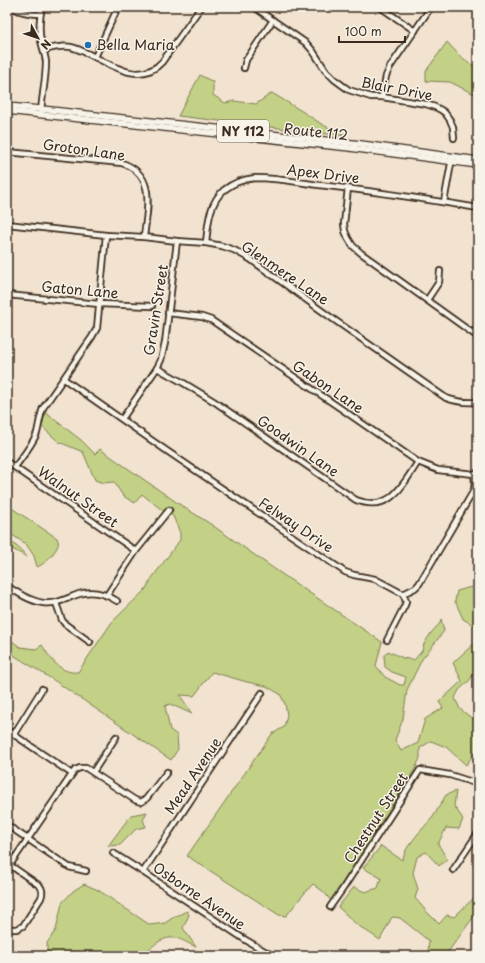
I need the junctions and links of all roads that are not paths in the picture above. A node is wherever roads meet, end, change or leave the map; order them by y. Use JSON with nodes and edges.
{"nodes":[{"id":1,"x":10,"y":7,"type":"edge"},
{"id":2,"x":42,"y":7,"type":"edge"},
{"id":3,"x":118,"y":7,"type":"edge"},
{"id":4,"x":200,"y":7,"type":"edge"},
{"id":5,"x":254,"y":7,"type":"edge"},
{"id":6,"x":380,"y":7,"type":"edge"},
{"id":7,"x":431,"y":7,"type":"edge"},
{"id":8,"x":40,"y":14,"type":"junction"},
{"id":9,"x":273,"y":20,"type":"junction"},
{"id":10,"x":415,"y":31,"type":"junction"},
{"id":11,"x":44,"y":50,"type":"junction"},
{"id":12,"x":95,"y":57,"type":"junction"},
{"id":13,"x":244,"y":68,"type":"dead end"},
{"id":14,"x":382,"y":97,"type":"junction"},
{"id":15,"x":7,"y":106,"type":"edge"},
{"id":16,"x":7,"y":111,"type":"edge"},
{"id":17,"x":41,"y":111,"type":"junction"},
{"id":18,"x":454,"y":138,"type":"dead end"},
{"id":19,"x":7,"y":152,"type":"edge"},
{"id":20,"x":452,"y":159,"type":"junction"},
{"id":21,"x":478,"y":160,"type":"edge"},
{"id":22,"x":478,"y":165,"type":"edge"},
{"id":23,"x":348,"y":188,"type":"junction"},
{"id":24,"x":444,"y":202,"type":"junction"},
{"id":25,"x":478,"y":208,"type":"edge"},
{"id":26,"x":7,"y":224,"type":"edge"},
{"id":27,"x":106,"y":235,"type":"junction"},
{"id":28,"x":144,"y":237,"type":"junction"},
{"id":29,"x":178,"y":241,"type":"junction"},
{"id":30,"x":206,"y":243,"type":"junction"},
{"id":31,"x":440,"y":271,"type":"dead end"},
{"id":32,"x":7,"y":295,"type":"edge"},
{"id":33,"x":427,"y":300,"type":"junction"},
{"id":34,"x":99,"y":304,"type":"junction"},
{"id":35,"x":152,"y":306,"type":"dead end"},
{"id":36,"x":168,"y":313,"type":"junction"},
{"id":37,"x":478,"y":326,"type":"edge"},
{"id":38,"x":473,"y":333,"type":"junction"},
{"id":39,"x":478,"y":337,"type":"edge"},
{"id":40,"x":157,"y":368,"type":"junction"},
{"id":41,"x":64,"y":379,"type":"junction"},
{"id":42,"x":478,"y":402,"type":"edge"},
{"id":43,"x":122,"y":420,"type":"junction"},
{"id":44,"x":7,"y":462,"type":"edge"},
{"id":45,"x":418,"y":462,"type":"junction"},
{"id":46,"x":15,"y":467,"type":"junction"},
{"id":47,"x":476,"y":473,"type":"edge"},
{"id":48,"x":169,"y":510,"type":"dead end"},
{"id":49,"x":136,"y":551,"type":"junction"},
{"id":50,"x":7,"y":586,"type":"edge"},
{"id":51,"x":403,"y":594,"type":"junction"},
{"id":52,"x":107,"y":595,"type":"junction"},
{"id":53,"x":118,"y":601,"type":"dead end"},
{"id":54,"x":56,"y":603,"type":"junction"},
{"id":55,"x":387,"y":640,"type":"dead end"},
{"id":56,"x":90,"y":642,"type":"dead end"},
{"id":57,"x":42,"y":689,"type":"dead end"},
{"id":58,"x":262,"y":693,"type":"dead end"},
{"id":59,"x":7,"y":730,"type":"edge"},
{"id":60,"x":14,"y":734,"type":"junction"},
{"id":61,"x":116,"y":737,"type":"dead end"},
{"id":62,"x":93,"y":772,"type":"junction"},
{"id":63,"x":166,"y":772,"type":"dead end"},
{"id":64,"x":72,"y":774,"type":"junction"},
{"id":65,"x":478,"y":784,"type":"edge"},
{"id":66,"x":7,"y":825,"type":"edge"},
{"id":67,"x":478,"y":833,"type":"edge"},
{"id":68,"x":28,"y":840,"type":"junction"},
{"id":69,"x":113,"y":853,"type":"dead end"},
{"id":70,"x":9,"y":864,"type":"edge"},
{"id":71,"x":453,"y":870,"type":"dead end"},
{"id":72,"x":86,"y":872,"type":"dead end"},
{"id":73,"x":143,"y":872,"type":"junction"},
{"id":74,"x":330,"y":908,"type":"dead end"},
{"id":75,"x":7,"y":926,"type":"edge"},
{"id":76,"x":273,"y":956,"type":"edge"}],
"edges":[{"from":1,"to":8,"type":"street"},
{"from":2,"to":8,"type":"street"},
{"from":3,"to":12,"type":"street"},
{"from":4,"to":12,"type":"street"},
{"from":5,"to":9,"type":"street","name":"Blair Drive"},
{"from":6,"to":10,"type":"street"},
{"from":7,"to":10,"type":"street"},
{"from":8,"to":11,"type":"street"},
{"from":9,"to":13,"type":"street"},
{"from":9,"to":14,"type":"street","name":"Blair Drive"},
{"from":10,"to":14,"type":"street"},
{"from":11,"to":12,"type":"street"},
{"from":11,"to":17,"type":"street"},
{"from":14,"to":18,"type":"street","name":"Blair Drive"},
{"from":15,"to":17,"type":"main road","name":"Route 112","number":"NY 112"},
{"from":16,"to":17,"type":"main road","name":"Route 112","number":"NY 112"},
{"from":17,"to":20,"type":"main road","name":"Route 112","number":"NY 112"},
{"from":19,"to":28,"type":"street","name":"Groton Lane"},
{"from":20,"to":21,"type":"main road","name":"Route 112","number":"NY 112"},
{"from":20,"to":22,"type":"main road","name":"Route 112","number":"NY 112"},
{"from":20,"to":24,"type":"street"},
{"from":23,"to":24,"type":"street","name":"Apex Drive"},
{"from":23,"to":30,"type":"street","name":"Apex Drive"},
{"from":23,"to":33,"type":"street"},
{"from":24,"to":25,"type":"street","name":"Apex Drive"},
{"from":26,"to":27,"type":"street","name":"Glenmere Lane"},
{"from":27,"to":28,"type":"street","name":"Glenmere Lane"},
{"from":27,"to":34,"type":"street"},
{"from":28,"to":29,"type":"street","name":"Glenmere Lane"},
{"from":29,"to":30,"type":"street","name":"Glenmere Lane"},
{"from":29,"to":36,"type":"street","name":"Gravin Street"},
{"from":30,"to":42,"type":"street","name":"Glenmere Lane"},
{"from":31,"to":33,"type":"street"},
{"from":32,"to":34,"type":"street","name":"Gaton Lane"},
{"from":33,"to":38,"type":"street"},
{"from":34,"to":35,"type":"street","name":"Gaton Lane"},
{"from":34,"to":41,"type":"street"},
{"from":36,"to":40,"type":"street","name":"Gravin Street"},
{"from":36,"to":45,"type":"street","name":"Gabon Lane"},
{"from":37,"to":38,"type":"street"},
{"from":38,"to":39,"type":"street"},
{"from":40,"to":43,"type":"street","name":"Gravin Street"},
{"from":40,"to":45,"type":"street","name":"Goodwin Lane"},
{"from":41,"to":43,"type":"street","name":"Felway Drive"},
{"from":41,"to":46,"type":"street"},
{"from":43,"to":51,"type":"street","name":"Felway Drive"},
{"from":44,"to":46,"type":"street","name":"Walnut Street"},
{"from":45,"to":47,"type":"street","name":"Gabon Lane"},
{"from":46,"to":49,"type":"street","name":"Walnut Street"},
{"from":47,"to":51,"type":"street"},
{"from":48,"to":49,"type":"street"},
{"from":49,"to":52,"type":"street"},
{"from":50,"to":54,"type":"street"},
{"from":51,"to":55,"type":"street"},
{"from":52,"to":53,"type":"street"},
{"from":52,"to":54,"type":"street"},
{"from":54,"to":56,"type":"street"},
{"from":57,"to":60,"type":"street"},
{"from":58,"to":73,"type":"street","name":"Mead Avenue"},
{"from":59,"to":60,"type":"street"},
{"from":60,"to":64,"type":"street"},
{"from":61,"to":62,"type":"street"},
{"from":62,"to":63,"type":"street"},
{"from":62,"to":64,"type":"street"},
{"from":64,"to":68,"type":"street"},
{"from":65,"to":74,"type":"street","name":"Chestnut Street"},
{"from":66,"to":68,"type":"street"},
{"from":67,"to":71,"type":"street"},
{"from":68,"to":70,"type":"street"},
{"from":68,"to":72,"type":"street"},
{"from":69,"to":73,"type":"street","name":"Osborne Avenue"},
{"from":70,"to":75,"type":"street"},
{"from":73,"to":76,"type":"street","name":"Osborne Avenue"}]}
